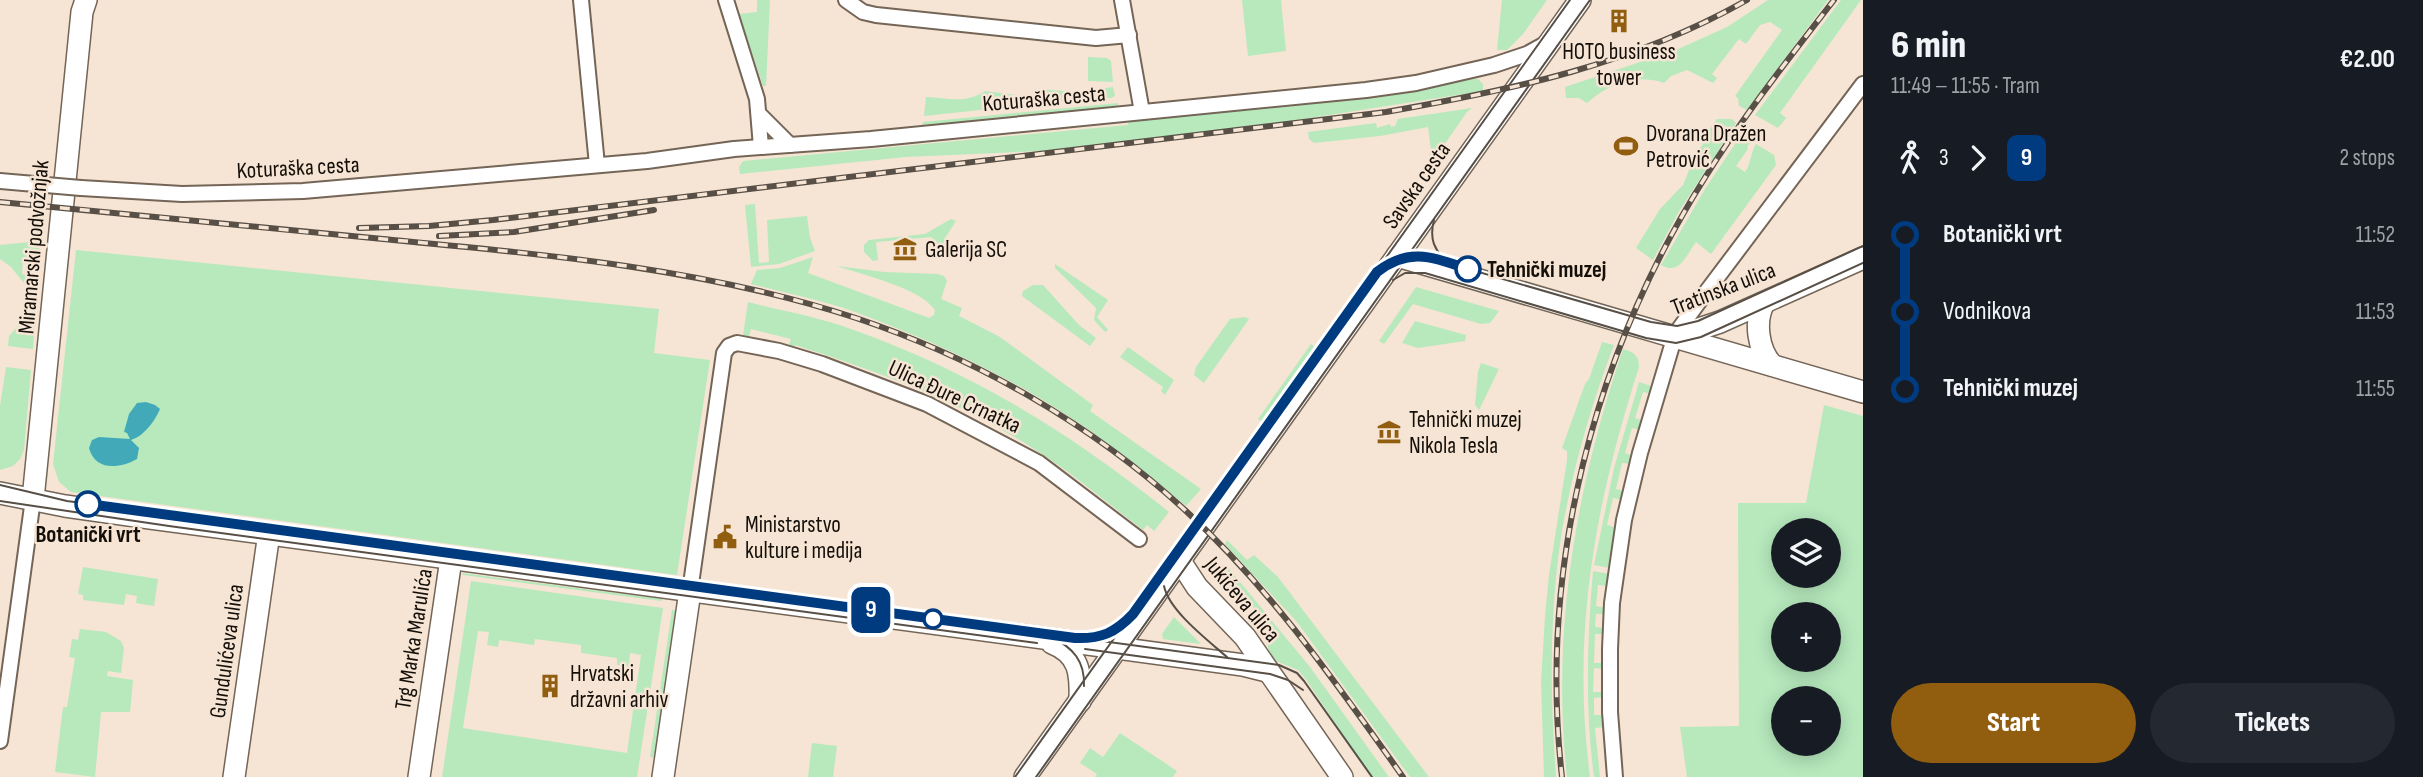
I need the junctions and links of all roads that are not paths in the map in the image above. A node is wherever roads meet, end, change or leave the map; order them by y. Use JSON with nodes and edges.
{"nodes":[{"id":1,"x":582,"y":0,"type":"edge"},
{"id":2,"x":726,"y":0,"type":"edge"},
{"id":3,"x":846,"y":0,"type":"edge"},
{"id":4,"x":1122,"y":0,"type":"edge"},
{"id":5,"x":1580,"y":0,"type":"edge"},
{"id":6,"x":83,"y":4,"type":"edge"},
{"id":7,"x":1129,"y":36,"type":"junction"},
{"id":8,"x":1552,"y":40,"type":"junction"},
{"id":9,"x":1494,"y":65,"type":"junction"},
{"id":10,"x":1863,"y":84,"type":"edge"},
{"id":11,"x":1514,"y":93,"type":"junction"},
{"id":12,"x":1142,"y":113,"type":"junction"},
{"id":13,"x":759,"y":114,"type":"junction"},
{"id":14,"x":790,"y":145,"type":"junction"},
{"id":15,"x":761,"y":147,"type":"junction"},
{"id":16,"x":597,"y":165,"type":"junction"},
{"id":17,"x":0,"y":181,"type":"edge"},
{"id":18,"x":1397,"y":256,"type":"junction"},
{"id":19,"x":1863,"y":258,"type":"edge"},
{"id":20,"x":1764,"y":303,"type":"junction"},
{"id":21,"x":1675,"y":337,"type":"junction"},
{"id":22,"x":1772,"y":365,"type":"junction"},
{"id":23,"x":1863,"y":392,"type":"edge"},
{"id":24,"x":0,"y":493,"type":"edge"},
{"id":25,"x":33,"y":499,"type":"junction"},
{"id":26,"x":269,"y":533,"type":"junction"},
{"id":27,"x":1139,"y":539,"type":"dead end"},
{"id":28,"x":452,"y":559,"type":"junction"},
{"id":29,"x":1180,"y":561,"type":"junction"},
{"id":30,"x":690,"y":591,"type":"junction"},
{"id":31,"x":1041,"y":639,"type":"junction"},
{"id":32,"x":1118,"y":649,"type":"junction"},
{"id":33,"x":1267,"y":671,"type":"junction"},
{"id":34,"x":4,"y":682,"type":"edge"},
{"id":35,"x":1080,"y":701,"type":"junction"},
{"id":36,"x":0,"y":741,"type":"edge"},
{"id":37,"x":234,"y":777,"type":"edge"},
{"id":38,"x":419,"y":777,"type":"edge"},
{"id":39,"x":663,"y":777,"type":"edge"},
{"id":40,"x":1026,"y":777,"type":"edge"},
{"id":41,"x":1342,"y":777,"type":"edge"},
{"id":42,"x":1615,"y":777,"type":"edge"}],
"edges":[{"from":1,"to":16,"type":"street"},
{"from":2,"to":13,"type":"street"},
{"from":3,"to":7,"type":"street"},
{"from":4,"to":7,"type":"street"},
{"from":5,"to":8,"type":"street","name":"Savska cesta"},
{"from":6,"to":25,"type":"street","name":"Miramarski podvožnjak"},
{"from":7,"to":12,"type":"street"},
{"from":8,"to":9,"type":"street","name":"Koturaška cesta"},
{"from":8,"to":11,"type":"street","name":"Savska cesta"},
{"from":9,"to":11,"type":"street"},
{"from":9,"to":12,"type":"street","name":"Koturaška cesta"},
{"from":10,"to":21,"type":"street"},
{"from":11,"to":18,"type":"street","name":"Savska cesta"},
{"from":12,"to":14,"type":"street","name":"Koturaška cesta"},
{"from":13,"to":14,"type":"street"},
{"from":13,"to":15,"type":"street"},
{"from":14,"to":15,"type":"street","name":"Koturaška cesta"},
{"from":15,"to":16,"type":"street","name":"Koturaška cesta"},
{"from":16,"to":17,"type":"street","name":"Koturaška cesta","bridge":true},
{"from":18,"to":21,"type":"street","name":"Tratinska ulica"},
{"from":18,"to":29,"type":"street","name":"Savska cesta"},
{"from":19,"to":20,"type":"street","name":"Tratinska ulica"},
{"from":20,"to":21,"type":"street","name":"Tratinska ulica"},
{"from":20,"to":22,"type":"street"},
{"from":21,"to":22,"type":"street"},
{"from":21,"to":42,"type":"street"},
{"from":22,"to":23,"type":"street"},
{"from":24,"to":25,"type":"street"},
{"from":25,"to":26,"type":"street"},
{"from":25,"to":34,"type":"street"},
{"from":26,"to":28,"type":"street"},
{"from":26,"to":37,"type":"street","name":"Gundulićeva ulica"},
{"from":27,"to":30,"type":"street","name":"Ulica Đure Crnatka"},
{"from":28,"to":30,"type":"street","name":"Trg Marka Marulića"},
{"from":28,"to":38,"type":"street","name":"Trg Marka Marulića"},
{"from":29,"to":32,"type":"street","name":"Savska cesta"},
{"from":29,"to":33,"type":"street","name":"Jukićeva ulica"},
{"from":30,"to":31,"type":"street","name":"Trg Marka Marulića"},
{"from":30,"to":39,"type":"street"},
{"from":31,"to":32,"type":"street","name":"Jukićeva ulica"},
{"from":31,"to":35,"type":"street"},
{"from":32,"to":33,"type":"street","name":"Jukićeva ulica"},
{"from":32,"to":35,"type":"street","name":"Savska cesta"},
{"from":33,"to":41,"type":"street","name":"Jukićeva ulica"},
{"from":34,"to":36,"type":"street"},
{"from":35,"to":40,"type":"street","name":"Savska cesta"}]}
